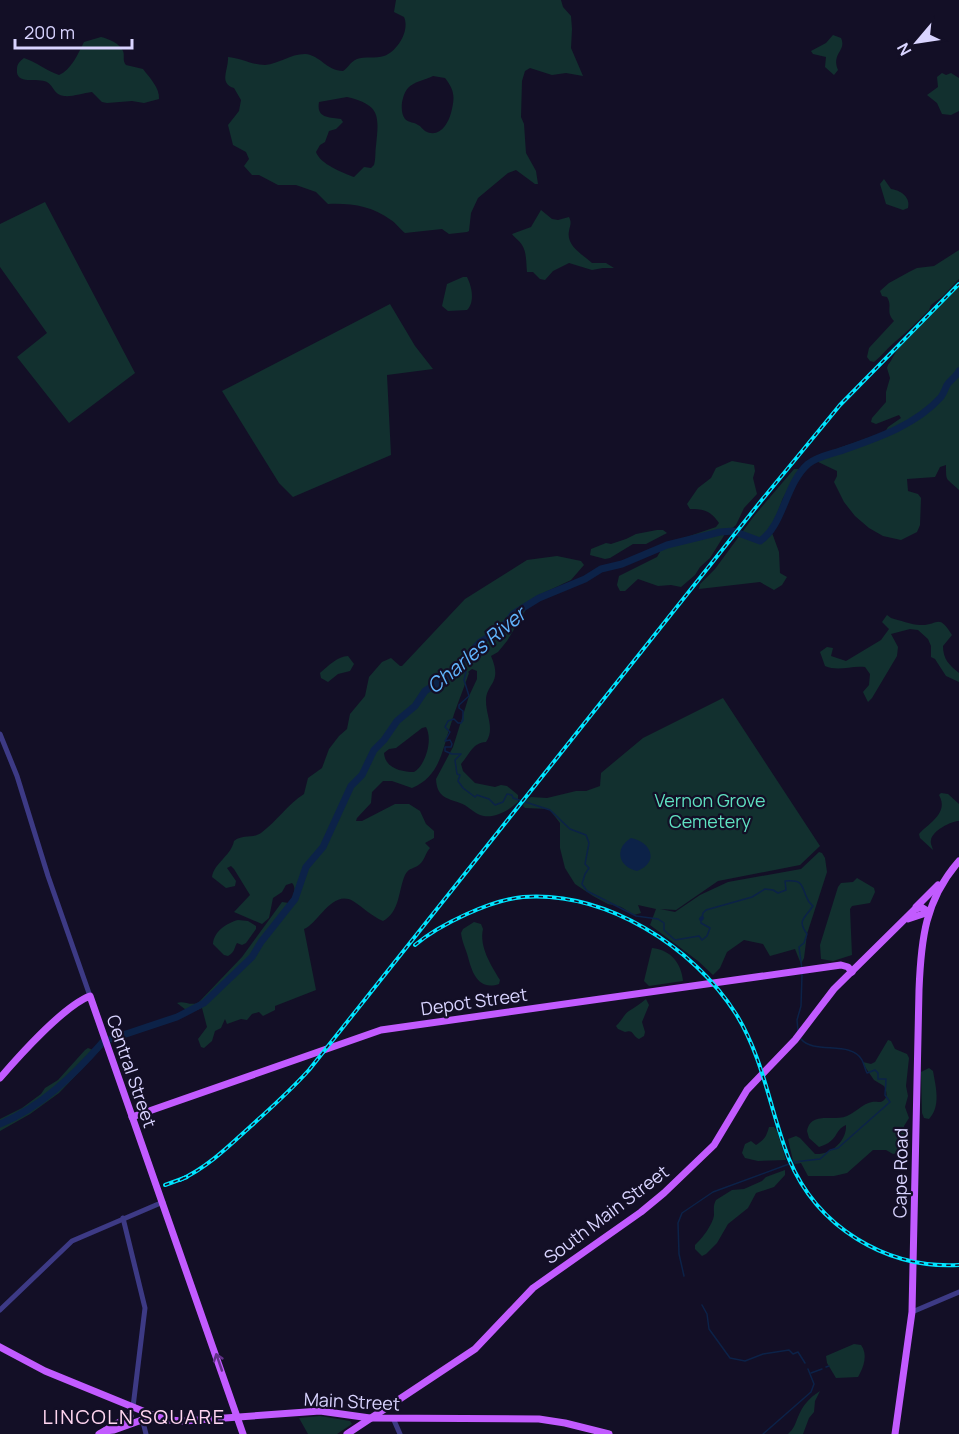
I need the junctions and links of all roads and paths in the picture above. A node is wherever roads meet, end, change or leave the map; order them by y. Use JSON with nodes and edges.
{"nodes":[{"id":1,"x":0,"y":734,"type":"edge"},
{"id":2,"x":959,"y":861,"type":"edge"},
{"id":3,"x":944,"y":879,"type":"junction"},
{"id":4,"x":929,"y":912,"type":"junction"},
{"id":5,"x":913,"y":914,"type":"junction"},
{"id":6,"x":923,"y":933,"type":"junction"},
{"id":7,"x":843,"y":965,"type":"junction"},
{"id":8,"x":859,"y":965,"type":"junction"},
{"id":9,"x":832,"y":967,"type":"junction"},
{"id":10,"x":849,"y":974,"type":"junction"},
{"id":11,"x":90,"y":996,"type":"junction"},
{"id":12,"x":0,"y":1078,"type":"edge"},
{"id":13,"x":132,"y":1117,"type":"junction"},
{"id":14,"x":163,"y":1202,"type":"junction"},
{"id":15,"x":123,"y":1218,"type":"junction"},
{"id":16,"x":959,"y":1292,"type":"edge"},
{"id":17,"x":0,"y":1310,"type":"edge"},
{"id":18,"x":912,"y":1312,"type":"junction"},
{"id":19,"x":1,"y":1351,"type":"edge"},
{"id":20,"x":133,"y":1407,"type":"junction"},
{"id":21,"x":142,"y":1411,"type":"junction"},
{"id":22,"x":130,"y":1416,"type":"junction"},
{"id":23,"x":155,"y":1416,"type":"junction"},
{"id":24,"x":239,"y":1418,"type":"junction"},
{"id":25,"x":370,"y":1418,"type":"junction"},
{"id":26,"x":393,"y":1418,"type":"junction"},
{"id":27,"x":142,"y":1420,"type":"junction"},
{"id":28,"x":122,"y":1427,"type":"junction"},
{"id":29,"x":102,"y":1432,"type":"edge"},
{"id":30,"x":146,"y":1434,"type":"edge"},
{"id":31,"x":243,"y":1434,"type":"edge"},
{"id":32,"x":346,"y":1434,"type":"edge"},
{"id":33,"x":400,"y":1434,"type":"edge"},
{"id":34,"x":609,"y":1434,"type":"edge"},
{"id":35,"x":895,"y":1434,"type":"edge"}],
"edges":[{"from":1,"to":11,"type":"street","name":"Central Street"},
{"from":2,"to":3,"type":"main road"},
{"from":3,"to":4,"type":"main road"},
{"from":3,"to":5,"type":"main road"},
{"from":4,"to":5,"type":"main road","name":"South Main Street"},
{"from":4,"to":6,"type":"main road","name":"Cape Road"},
{"from":5,"to":6,"type":"main road"},
{"from":5,"to":8,"type":"main road","name":"South Main Street"},
{"from":6,"to":18,"type":"main road","name":"Cape Road"},
{"from":7,"to":8,"type":"main road","name":"Depot Street"},
{"from":7,"to":9,"type":"main road","name":"Depot Street"},
{"from":7,"to":10,"type":"main road"},
{"from":8,"to":10,"type":"main road","name":"South Main Street"},
{"from":9,"to":10,"type":"main road"},
{"from":9,"to":13,"type":"main road","name":"Depot Street"},
{"from":10,"to":25,"type":"main road","name":"South Main Street"},
{"from":11,"to":12,"type":"main road"},
{"from":11,"to":13,"type":"main road","name":"Central Street"},
{"from":13,"to":14,"type":"main road","name":"Central Street"},
{"from":14,"to":15,"type":"street"},
{"from":24,"to":14,"type":"main road","name":"Central Street","one_way":true},
{"from":15,"to":17,"type":"street"},
{"from":15,"to":20,"type":"street"},
{"from":16,"to":18,"type":"street"},
{"from":18,"to":35,"type":"main road","name":"Cape Road"},
{"from":19,"to":20,"type":"main road","name":"Main Street"},
{"from":20,"to":21,"type":"main road","name":"Main Street"},
{"from":20,"to":22,"type":"main road"},
{"from":21,"to":23,"type":"main road","name":"Main Street"},
{"from":21,"to":27,"type":"street"},
{"from":22,"to":28,"type":"main road"},
{"from":22,"to":29,"type":"main road"},
{"from":23,"to":24,"type":"main road","name":"Main Street"},
{"from":23,"to":27,"type":"main road"},
{"from":24,"to":25,"type":"main road","name":"Main Street"},
{"from":24,"to":31,"type":"main road","name":"Central Street"},
{"from":25,"to":26,"type":"main road","name":"Main Street"},
{"from":25,"to":32,"type":"main road","name":"South Main Street"},
{"from":26,"to":33,"type":"street"},
{"from":26,"to":34,"type":"main road","name":"Main Street"},
{"from":27,"to":28,"type":"main road"},
{"from":27,"to":30,"type":"street"},
{"from":28,"to":29,"type":"main road"}]}
